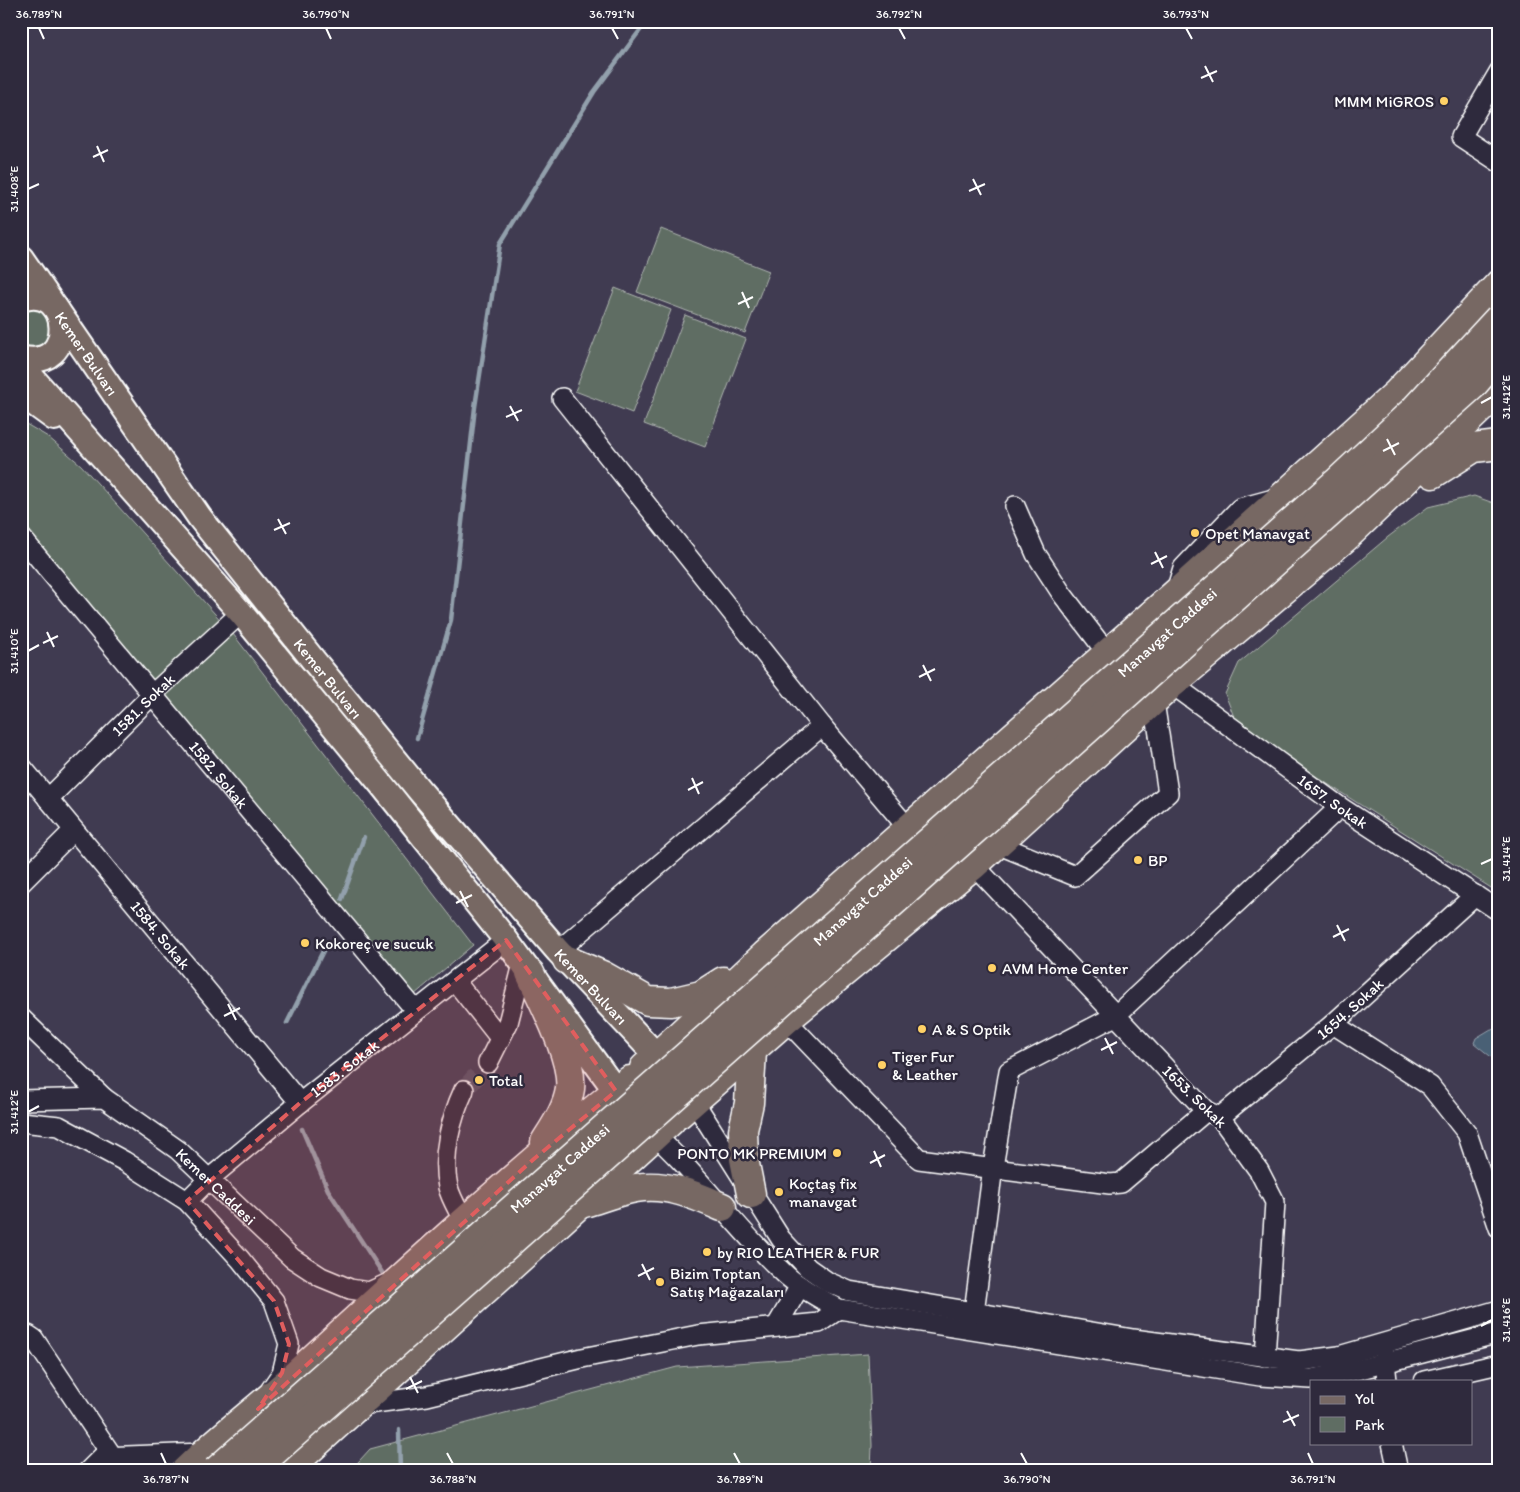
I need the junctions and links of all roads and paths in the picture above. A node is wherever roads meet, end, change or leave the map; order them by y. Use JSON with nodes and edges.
{"nodes":[{"id":1,"x":1499,"y":72,"type":"edge"},
{"id":2,"x":1499,"y":162,"type":"edge"},
{"id":3,"x":21,"y":258,"type":"edge"},
{"id":4,"x":1499,"y":284,"type":"edge"},
{"id":5,"x":22,"y":298,"type":"edge"},
{"id":6,"x":59,"y":312,"type":"junction"},
{"id":7,"x":1499,"y":318,"type":"edge"},
{"id":8,"x":1499,"y":356,"type":"edge"},
{"id":9,"x":24,"y":361,"type":"edge"},
{"id":10,"x":1499,"y":392,"type":"edge"},
{"id":11,"x":21,"y":394,"type":"edge"},
{"id":12,"x":562,"y":398,"type":"dead end"},
{"id":13,"x":89,"y":443,"type":"junction"},
{"id":14,"x":1499,"y":446,"type":"edge"},
{"id":15,"x":1015,"y":506,"type":"dead end"},
{"id":16,"x":21,"y":537,"type":"edge"},
{"id":17,"x":1345,"y":538,"type":"junction"},
{"id":18,"x":241,"y":613,"type":"junction"},
{"id":19,"x":1107,"y":653,"type":"junction"},
{"id":20,"x":1163,"y":693,"type":"junction"},
{"id":21,"x":152,"y":695,"type":"junction"},
{"id":22,"x":822,"y":726,"type":"junction"},
{"id":23,"x":21,"y":766,"type":"edge"},
{"id":24,"x":48,"y":799,"type":"junction"},
{"id":25,"x":1340,"y":807,"type":"junction"},
{"id":26,"x":907,"y":827,"type":"junction"},
{"id":27,"x":74,"y":831,"type":"junction"},
{"id":28,"x":997,"y":844,"type":"junction"},
{"id":29,"x":974,"y":865,"type":"junction"},
{"id":30,"x":21,"y":883,"type":"edge"},
{"id":31,"x":1475,"y":895,"type":"junction"},
{"id":32,"x":1499,"y":911,"type":"edge"},
{"id":33,"x":506,"y":940,"type":"junction"},
{"id":34,"x":765,"y":955,"type":"junction"},
{"id":35,"x":562,"y":956,"type":"junction"},
{"id":36,"x":527,"y":968,"type":"junction"},
{"id":37,"x":454,"y":981,"type":"junction"},
{"id":38,"x":416,"y":1011,"type":"junction"},
{"id":39,"x":1115,"y":1016,"type":"junction"},
{"id":40,"x":21,"y":1018,"type":"edge"},
{"id":41,"x":786,"y":1020,"type":"junction"},
{"id":42,"x":1333,"y":1024,"type":"junction"},
{"id":43,"x":500,"y":1038,"type":"junction"},
{"id":44,"x":752,"y":1051,"type":"junction"},
{"id":45,"x":488,"y":1063,"type":"tunnel mouth"},
{"id":46,"x":464,"y":1090,"type":"tunnel mouth"},
{"id":47,"x":655,"y":1095,"type":"junction"},
{"id":48,"x":104,"y":1098,"type":"junction"},
{"id":49,"x":21,"y":1100,"type":"edge"},
{"id":50,"x":300,"y":1103,"type":"junction"},
{"id":51,"x":1213,"y":1114,"type":"junction"},
{"id":52,"x":21,"y":1122,"type":"edge"},
{"id":53,"x":536,"y":1158,"type":"junction"},
{"id":54,"x":993,"y":1167,"type":"junction"},
{"id":55,"x":208,"y":1179,"type":"junction"},
{"id":56,"x":751,"y":1194,"type":"junction"},
{"id":57,"x":187,"y":1201,"type":"junction"},
{"id":58,"x":578,"y":1205,"type":"junction"},
{"id":59,"x":722,"y":1207,"type":"junction"},
{"id":60,"x":464,"y":1222,"type":"junction"},
{"id":61,"x":1499,"y":1228,"type":"edge"},
{"id":62,"x":402,"y":1277,"type":"junction"},
{"id":63,"x":800,"y":1286,"type":"junction"},
{"id":64,"x":838,"y":1309,"type":"junction"},
{"id":65,"x":1499,"y":1310,"type":"edge"},
{"id":66,"x":974,"y":1312,"type":"junction"},
{"id":67,"x":776,"y":1328,"type":"junction"},
{"id":68,"x":1499,"y":1334,"type":"edge"},
{"id":69,"x":21,"y":1335,"type":"edge"},
{"id":70,"x":1339,"y":1356,"type":"junction"},
{"id":71,"x":1265,"y":1358,"type":"junction"},
{"id":72,"x":1385,"y":1363,"type":"edge"},
{"id":73,"x":1499,"y":1364,"type":"edge"},
{"id":74,"x":1353,"y":1376,"type":"edge"},
{"id":75,"x":1428,"y":1380,"type":"edge"},
{"id":76,"x":359,"y":1405,"type":"junction"},
{"id":77,"x":258,"y":1408,"type":"junction"},
{"id":78,"x":1392,"y":1444,"type":"edge"},
{"id":79,"x":113,"y":1457,"type":"junction"},
{"id":80,"x":201,"y":1465,"type":"edge"},
{"id":81,"x":88,"y":1471,"type":"edge"},
{"id":82,"x":252,"y":1471,"type":"edge"},
{"id":83,"x":286,"y":1471,"type":"edge"},
{"id":84,"x":1398,"y":1471,"type":"edge"}],
"edges":[{"from":1,"to":2,"type":"street"},
{"from":3,"to":6,"type":"main road","name":"Kemer Bulvarı"},
{"from":4,"to":19,"type":"highway"},
{"from":5,"to":6,"type":"main road"},
{"from":6,"to":9,"type":"main road"},
{"from":6,"to":35,"type":"main road","name":"Kemer Bulvarı"},
{"from":7,"to":80,"type":"highway","name":"Manavgat Caddesi","bridge":true},
{"from":8,"to":82,"type":"highway","name":"Manavgat Caddesi","bridge":true},
{"from":9,"to":13,"type":"main road","name":"Kemer Bulvarı"},
{"from":10,"to":17,"type":"highway"},
{"from":11,"to":13,"type":"main road"},
{"from":12,"to":22,"type":"street"},
{"from":13,"to":18,"type":"main road","name":"Kemer Bulvarı"},
{"from":14,"to":17,"type":"highway"},
{"from":15,"to":19,"type":"street"},
{"from":16,"to":21,"type":"street","name":"1582. Sokak"},
{"from":17,"to":20,"type":"highway"},
{"from":18,"to":21,"type":"street","name":"1581. Sokak"},
{"from":18,"to":33,"type":"main road","name":"Kemer Bulvarı"},
{"from":19,"to":26,"type":"highway"},
{"from":20,"to":25,"type":"street","name":"1657. Sokak"},
{"from":20,"to":28,"type":"highway"},
{"from":20,"to":28,"type":"street"},
{"from":21,"to":24,"type":"street","name":"1581. Sokak"},
{"from":21,"to":38,"type":"street","name":"1582. Sokak"},
{"from":22,"to":26,"type":"street"},
{"from":22,"to":35,"type":"street"},
{"from":23,"to":24,"type":"street","name":"1584. Sokak"},
{"from":24,"to":27,"type":"street","name":"1584. Sokak"},
{"from":25,"to":31,"type":"street","name":"1657. Sokak"},
{"from":25,"to":39,"type":"street"},
{"from":26,"to":34,"type":"highway"},
{"from":27,"to":30,"type":"street"},
{"from":27,"to":50,"type":"street","name":"1584. Sokak"},
{"from":28,"to":29,"type":"highway"},
{"from":29,"to":39,"type":"street","name":"1653. Sokak"},
{"from":29,"to":41,"type":"highway"},
{"from":31,"to":32,"type":"street","name":"1657. Sokak"},
{"from":31,"to":42,"type":"street","name":"1654. Sokak"},
{"from":33,"to":36,"type":"main road","name":"Kemer Bulvarı"},
{"from":33,"to":37,"type":"street","name":"1583. Sokak"},
{"from":34,"to":35,"type":"highway"},
{"from":34,"to":47,"type":"highway"},
{"from":35,"to":47,"type":"main road","name":"Kemer Bulvarı"},
{"from":36,"to":43,"type":"street"},
{"from":36,"to":47,"type":"main road","name":"Kemer Bulvarı"},
{"from":36,"to":53,"type":"highway"},
{"from":37,"to":38,"type":"street","name":"1583. Sokak"},
{"from":37,"to":43,"type":"street"},
{"from":38,"to":50,"type":"street","name":"1583. Sokak"},
{"from":39,"to":51,"type":"street","name":"1653. Sokak"},
{"from":39,"to":54,"type":"street"},
{"from":40,"to":48,"type":"street","name":"Kemer Caddesi"},
{"from":41,"to":44,"type":"highway"},
{"from":41,"to":54,"type":"street","name":"1654. Sokak"},
{"from":42,"to":51,"type":"street","name":"1654. Sokak"},
{"from":42,"to":61,"type":"street"},
{"from":43,"to":45,"type":"street"},
{"from":44,"to":47,"type":"highway"},
{"from":44,"to":56,"type":"highway"},
{"from":46,"to":60,"type":"street"},
{"from":47,"to":53,"type":"highway"},
{"from":47,"to":56,"type":"street"},
{"from":47,"to":58,"type":"highway"},
{"from":47,"to":59,"type":"street"},
{"from":48,"to":49,"type":"street"},
{"from":48,"to":55,"type":"street","name":"Kemer Caddesi"},
{"from":50,"to":55,"type":"street","name":"1583. Sokak"},
{"from":51,"to":54,"type":"street","name":"1654. Sokak"},
{"from":51,"to":71,"type":"street","name":"1653. Sokak"},
{"from":52,"to":57,"type":"street","name":"Kemer Caddesi"},
{"from":53,"to":60,"type":"highway"},
{"from":54,"to":66,"type":"street"},
{"from":55,"to":57,"type":"street","name":"1583. Sokak"},
{"from":55,"to":62,"type":"street","name":"Kemer Caddesi"},
{"from":56,"to":66,"type":"street"},
{"from":57,"to":77,"type":"street","name":"Kemer Caddesi"},
{"from":58,"to":59,"type":"highway"},
{"from":58,"to":76,"type":"highway"},
{"from":59,"to":63,"type":"street"},
{"from":60,"to":62,"type":"highway"},
{"from":62,"to":77,"type":"highway"},
{"from":63,"to":64,"type":"street"},
{"from":63,"to":67,"type":"street"},
{"from":64,"to":67,"type":"street"},
{"from":64,"to":74,"type":"street"},
{"from":65,"to":72,"type":"street"},
{"from":66,"to":71,"type":"street"},
{"from":67,"to":76,"type":"street"},
{"from":68,"to":72,"type":"street"},
{"from":69,"to":79,"type":"street"},
{"from":70,"to":71,"type":"street"},
{"from":70,"to":72,"type":"street"},
{"from":70,"to":74,"type":"street"},
{"from":72,"to":74,"type":"street"},
{"from":73,"to":75,"type":"street"},
{"from":76,"to":83,"type":"highway"},
{"from":77,"to":80,"type":"highway"},
{"from":78,"to":84,"type":"street"},
{"from":79,"to":80,"type":"street"},
{"from":79,"to":81,"type":"street"}]}
